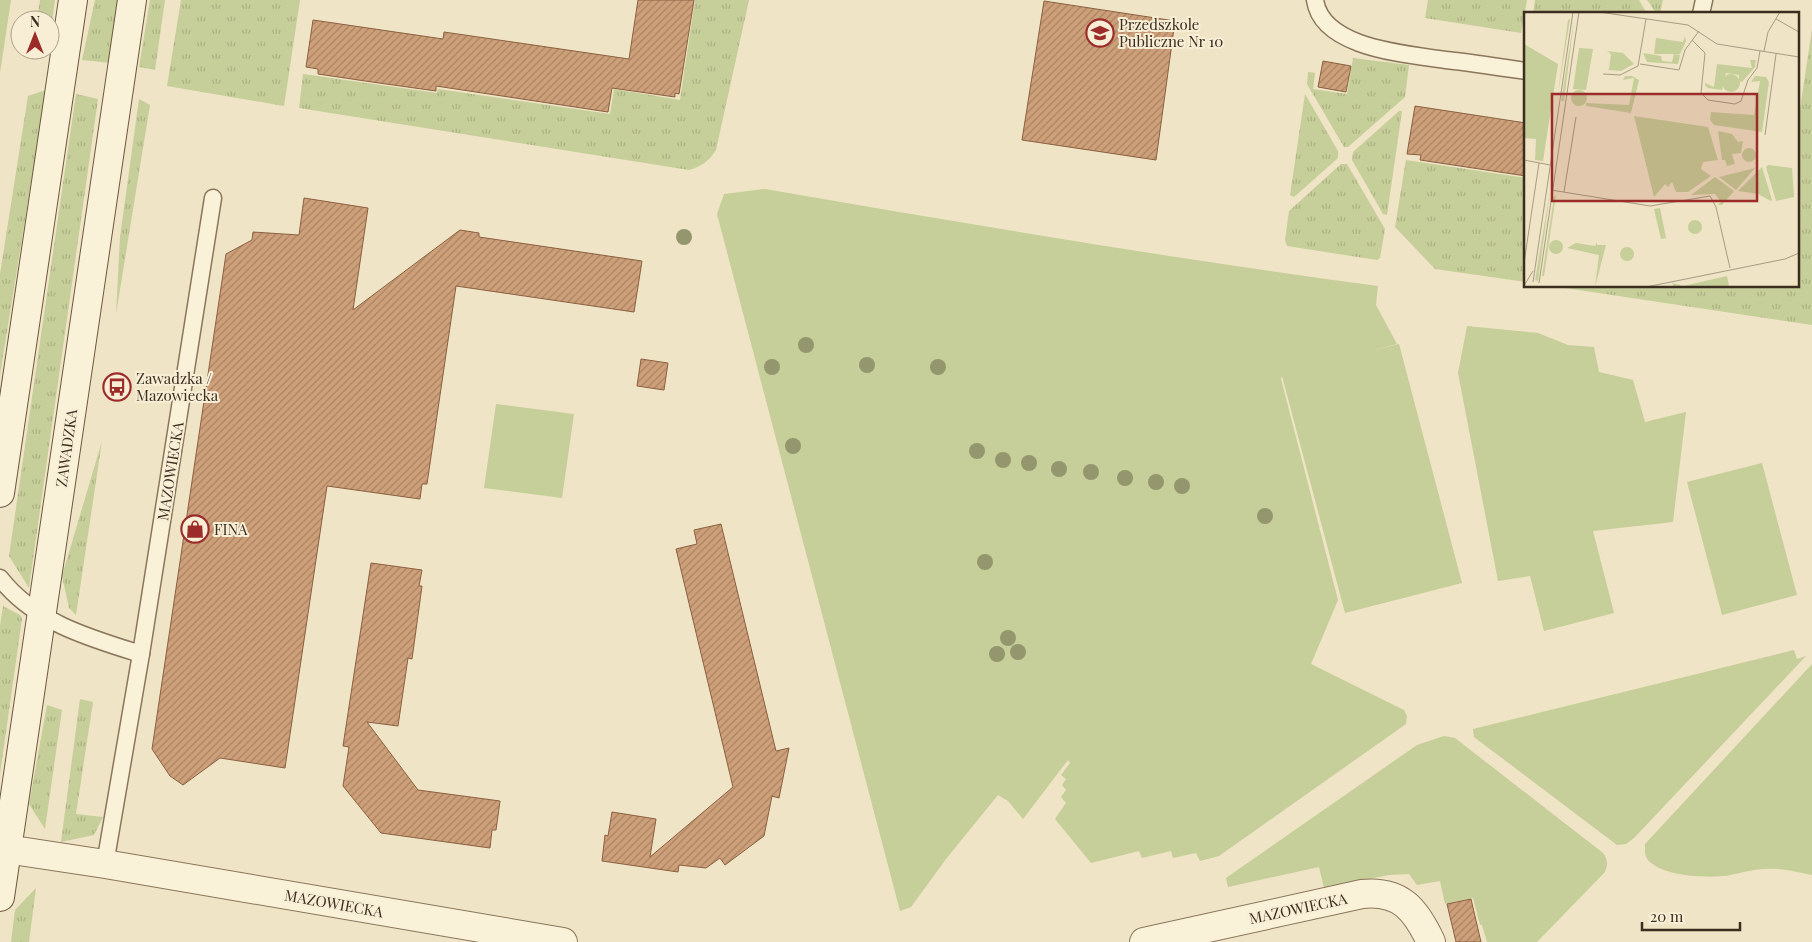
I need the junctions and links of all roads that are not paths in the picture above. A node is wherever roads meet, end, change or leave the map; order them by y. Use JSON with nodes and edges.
{"nodes":[{"id":1,"x":73,"y":0,"type":"edge"},
{"id":2,"x":132,"y":0,"type":"edge"},
{"id":3,"x":1315,"y":0,"type":"edge"},
{"id":4,"x":1524,"y":71,"type":"edge"},
{"id":5,"x":213,"y":198,"type":"dead end"},
{"id":6,"x":0,"y":493,"type":"edge"},
{"id":7,"x":0,"y":578,"type":"edge"},
{"id":8,"x":41,"y":615,"type":"junction"},
{"id":9,"x":141,"y":654,"type":"junction"},
{"id":10,"x":4,"y":848,"type":"edge"},
{"id":11,"x":105,"y":864,"type":"junction"},
{"id":12,"x":0,"y":897,"type":"edge"},
{"id":13,"x":563,"y":942,"type":"edge"},
{"id":14,"x":1144,"y":942,"type":"edge"},
{"id":15,"x":1431,"y":942,"type":"edge"}],
"edges":[{"from":1,"to":6,"type":"street"},
{"from":2,"to":8,"type":"street","name":"ZAWADZKA"},
{"from":3,"to":4,"type":"lane"},
{"from":5,"to":9,"type":"lane","name":"MAZOWIECKA"},
{"from":7,"to":8,"type":"lane"},
{"from":8,"to":9,"type":"lane"},
{"from":8,"to":10,"type":"street","name":"ZAWADZKA"},
{"from":9,"to":11,"type":"lane","name":"MAZOWIECKA"},
{"from":10,"to":11,"type":"street","name":"MAZOWIECKA"},
{"from":10,"to":12,"type":"street","name":"ZAWADZKA"},
{"from":11,"to":13,"type":"street","name":"MAZOWIECKA"},
{"from":14,"to":15,"type":"street","name":"MAZOWIECKA"}]}
